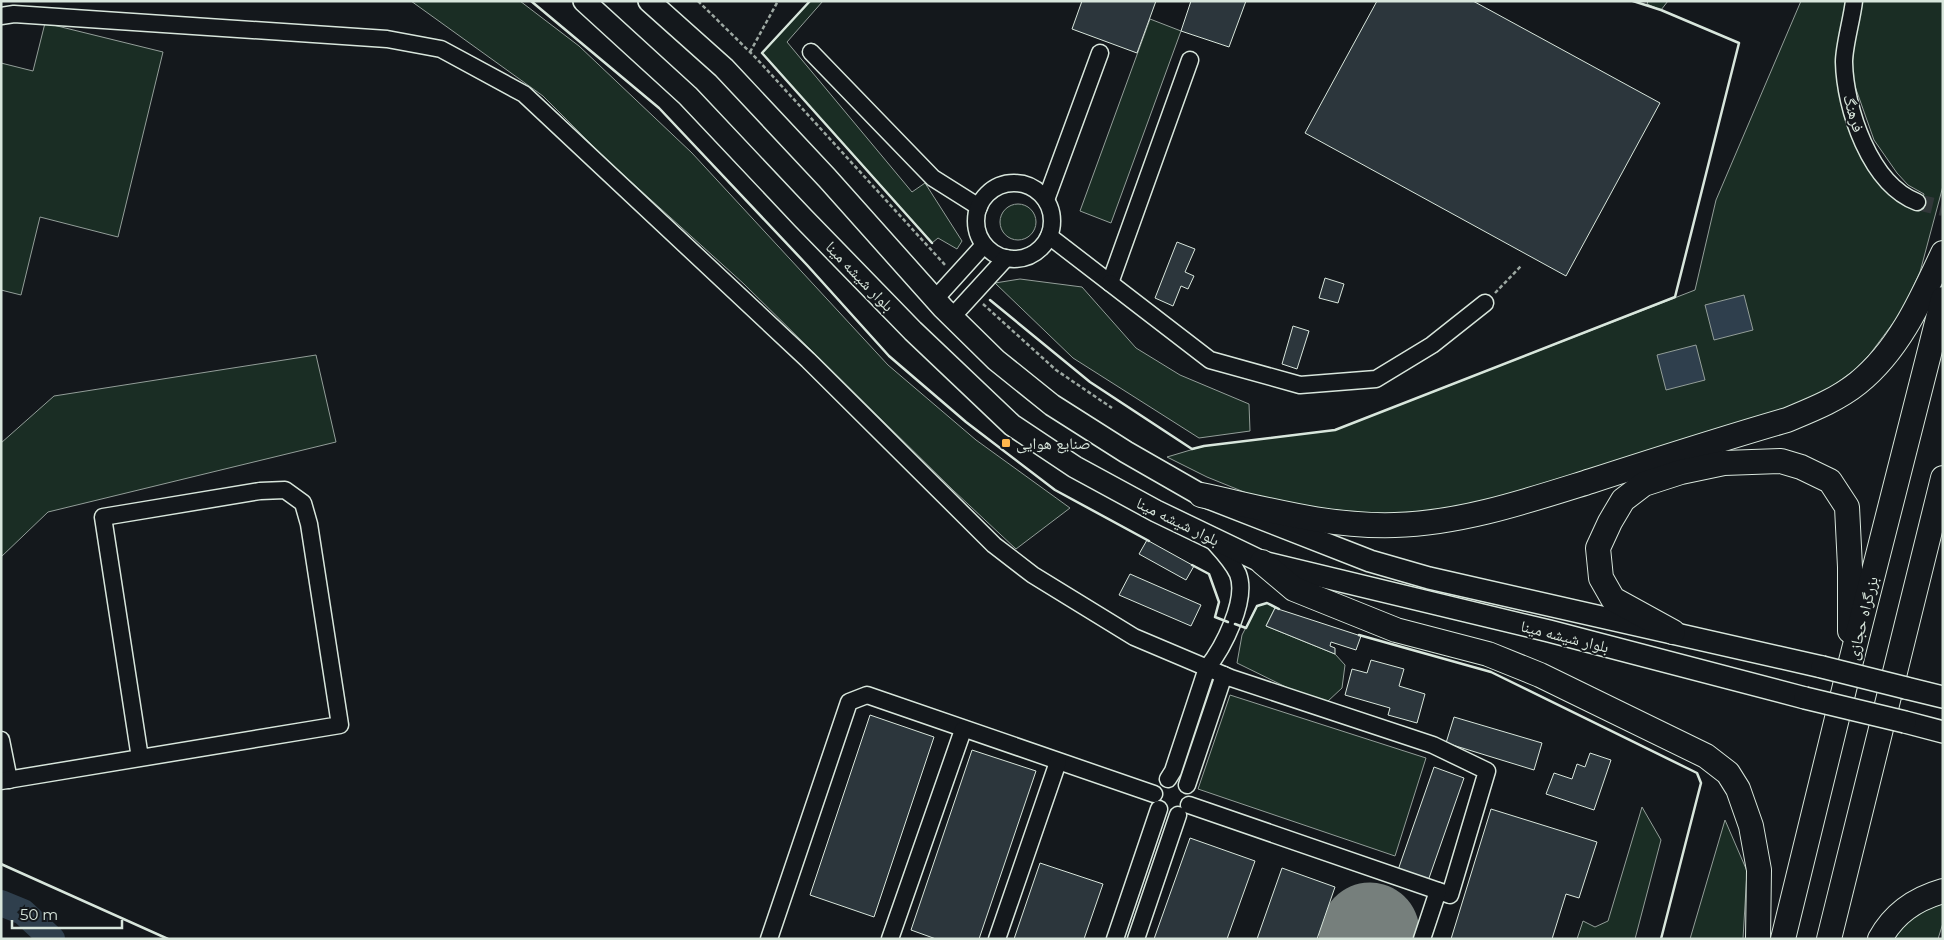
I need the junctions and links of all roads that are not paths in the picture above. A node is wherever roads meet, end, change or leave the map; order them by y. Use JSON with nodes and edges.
{"nodes":[{"id":1,"x":584,"y":1,"type":"edge"},
{"id":2,"x":649,"y":1,"type":"edge"},
{"id":3,"x":1854,"y":1,"type":"edge"},
{"id":4,"x":1,"y":16,"type":"edge"},
{"id":5,"x":811,"y":52,"type":"dead end"},
{"id":6,"x":1100,"y":54,"type":"dead end"},
{"id":7,"x":1190,"y":60,"type":"dead end"},
{"id":8,"x":1046,"y":200,"type":"junction"},
{"id":9,"x":1917,"y":202,"type":"tunnel mouth"},
{"id":10,"x":979,"y":207,"type":"junction"},
{"id":11,"x":1049,"y":236,"type":"junction"},
{"id":12,"x":984,"y":244,"type":"junction"},
{"id":13,"x":1943,"y":253,"type":"edge"},
{"id":14,"x":1006,"y":258,"type":"junction"},
{"id":15,"x":1110,"y":283,"type":"junction"},
{"id":16,"x":935,"y":299,"type":"junction"},
{"id":17,"x":1943,"y":299,"type":"edge"},
{"id":18,"x":1485,"y":303,"type":"road end"},
{"id":19,"x":952,"y":317,"type":"junction"},
{"id":20,"x":1943,"y":478,"type":"edge"},
{"id":21,"x":1201,"y":495,"type":"junction"},
{"id":22,"x":1209,"y":536,"type":"junction"},
{"id":23,"x":1262,"y":562,"type":"junction"},
{"id":24,"x":1673,"y":632,"type":"junction"},
{"id":25,"x":1850,"y":664,"type":"junction"},
{"id":26,"x":1207,"y":668,"type":"junction"},
{"id":27,"x":1224,"y":675,"type":"junction"},
{"id":28,"x":1943,"y":697,"type":"edge"},
{"id":29,"x":963,"y":730,"type":"junction"},
{"id":30,"x":1943,"y":732,"type":"edge"},
{"id":31,"x":1,"y":740,"type":"edge"},
{"id":32,"x":140,"y":758,"type":"junction"},
{"id":33,"x":1058,"y":762,"type":"junction"},
{"id":34,"x":1168,"y":779,"type":"junction"},
{"id":35,"x":5,"y":781,"type":"edge"},
{"id":36,"x":1187,"y":785,"type":"junction"},
{"id":37,"x":1157,"y":802,"type":"junction"},
{"id":38,"x":1183,"y":810,"type":"junction"},
{"id":39,"x":1438,"y":891,"type":"junction"},
{"id":40,"x":1943,"y":891,"type":"edge"},
{"id":41,"x":769,"y":939,"type":"edge"},
{"id":42,"x":890,"y":939,"type":"edge"},
{"id":43,"x":997,"y":939,"type":"edge"},
{"id":44,"x":1114,"y":939,"type":"edge"},
{"id":45,"x":1136,"y":939,"type":"edge"},
{"id":46,"x":1422,"y":939,"type":"edge"},
{"id":47,"x":1758,"y":939,"type":"edge"},
{"id":48,"x":1783,"y":939,"type":"edge"},
{"id":49,"x":1829,"y":939,"type":"edge"},
{"id":50,"x":1880,"y":939,"type":"edge"}],
"edges":[{"from":1,"to":22,"type":"main road","name":"بلوار شیشه مینا"},
{"from":2,"to":16,"type":"main road","name":"بلوار شیشه مینا"},
{"from":3,"to":9,"type":"street","name":"فرهنگ"},
{"from":4,"to":26,"type":"street"},
{"from":5,"to":10,"type":"street"},
{"from":6,"to":8,"type":"street"},
{"from":7,"to":15,"type":"street"},
{"from":8,"to":10,"type":"street"},
{"from":8,"to":11,"type":"street"},
{"from":10,"to":12,"type":"street"},
{"from":11,"to":14,"type":"street"},
{"from":11,"to":15,"type":"street"},
{"from":12,"to":14,"type":"street"},
{"from":12,"to":16,"type":"street"},
{"from":13,"to":21,"type":"highway"},
{"from":14,"to":19,"type":"street"},
{"from":15,"to":18,"type":"street"},
{"from":16,"to":19,"type":"main road","name":"بلوار شیشه مینا"},
{"from":17,"to":25,"type":"highway","name":"بزرگراه حجازی"},
{"from":19,"to":21,"type":"main road","name":"بلوار شیشه مینا"},
{"from":20,"to":49,"type":"highway"},
{"from":21,"to":24,"type":"main road","name":"بلوار شیشه مینا"},
{"from":22,"to":23,"type":"main road","name":"بلوار شیشه مینا"},
{"from":22,"to":26,"type":"street"},
{"from":23,"to":30,"type":"main road","name":"بلوار شیشه مینا","bridge":true},
{"from":23,"to":47,"type":"highway"},
{"from":24,"to":25,"type":"highway"},
{"from":24,"to":28,"type":"main road","name":"بلوار شیشه مینا","bridge":true},
{"from":25,"to":48,"type":"highway","name":"بزرگراه حجازی"},
{"from":26,"to":27,"type":"street"},
{"from":26,"to":34,"type":"street"},
{"from":27,"to":36,"type":"street"},
{"from":27,"to":39,"type":"street"},
{"from":29,"to":33,"type":"street"},
{"from":29,"to":41,"type":"street"},
{"from":29,"to":42,"type":"street"},
{"from":31,"to":35,"type":"street"},
{"from":32,"to":32,"type":"street"},
{"from":32,"to":35,"type":"street"},
{"from":33,"to":37,"type":"street"},
{"from":33,"to":43,"type":"street"},
{"from":34,"to":36,"type":"street"},
{"from":34,"to":37,"type":"street"},
{"from":36,"to":38,"type":"street"},
{"from":37,"to":38,"type":"street"},
{"from":37,"to":44,"type":"street"},
{"from":38,"to":39,"type":"street"},
{"from":38,"to":45,"type":"street"},
{"from":39,"to":46,"type":"street"},
{"from":40,"to":50,"type":"highway"}]}
